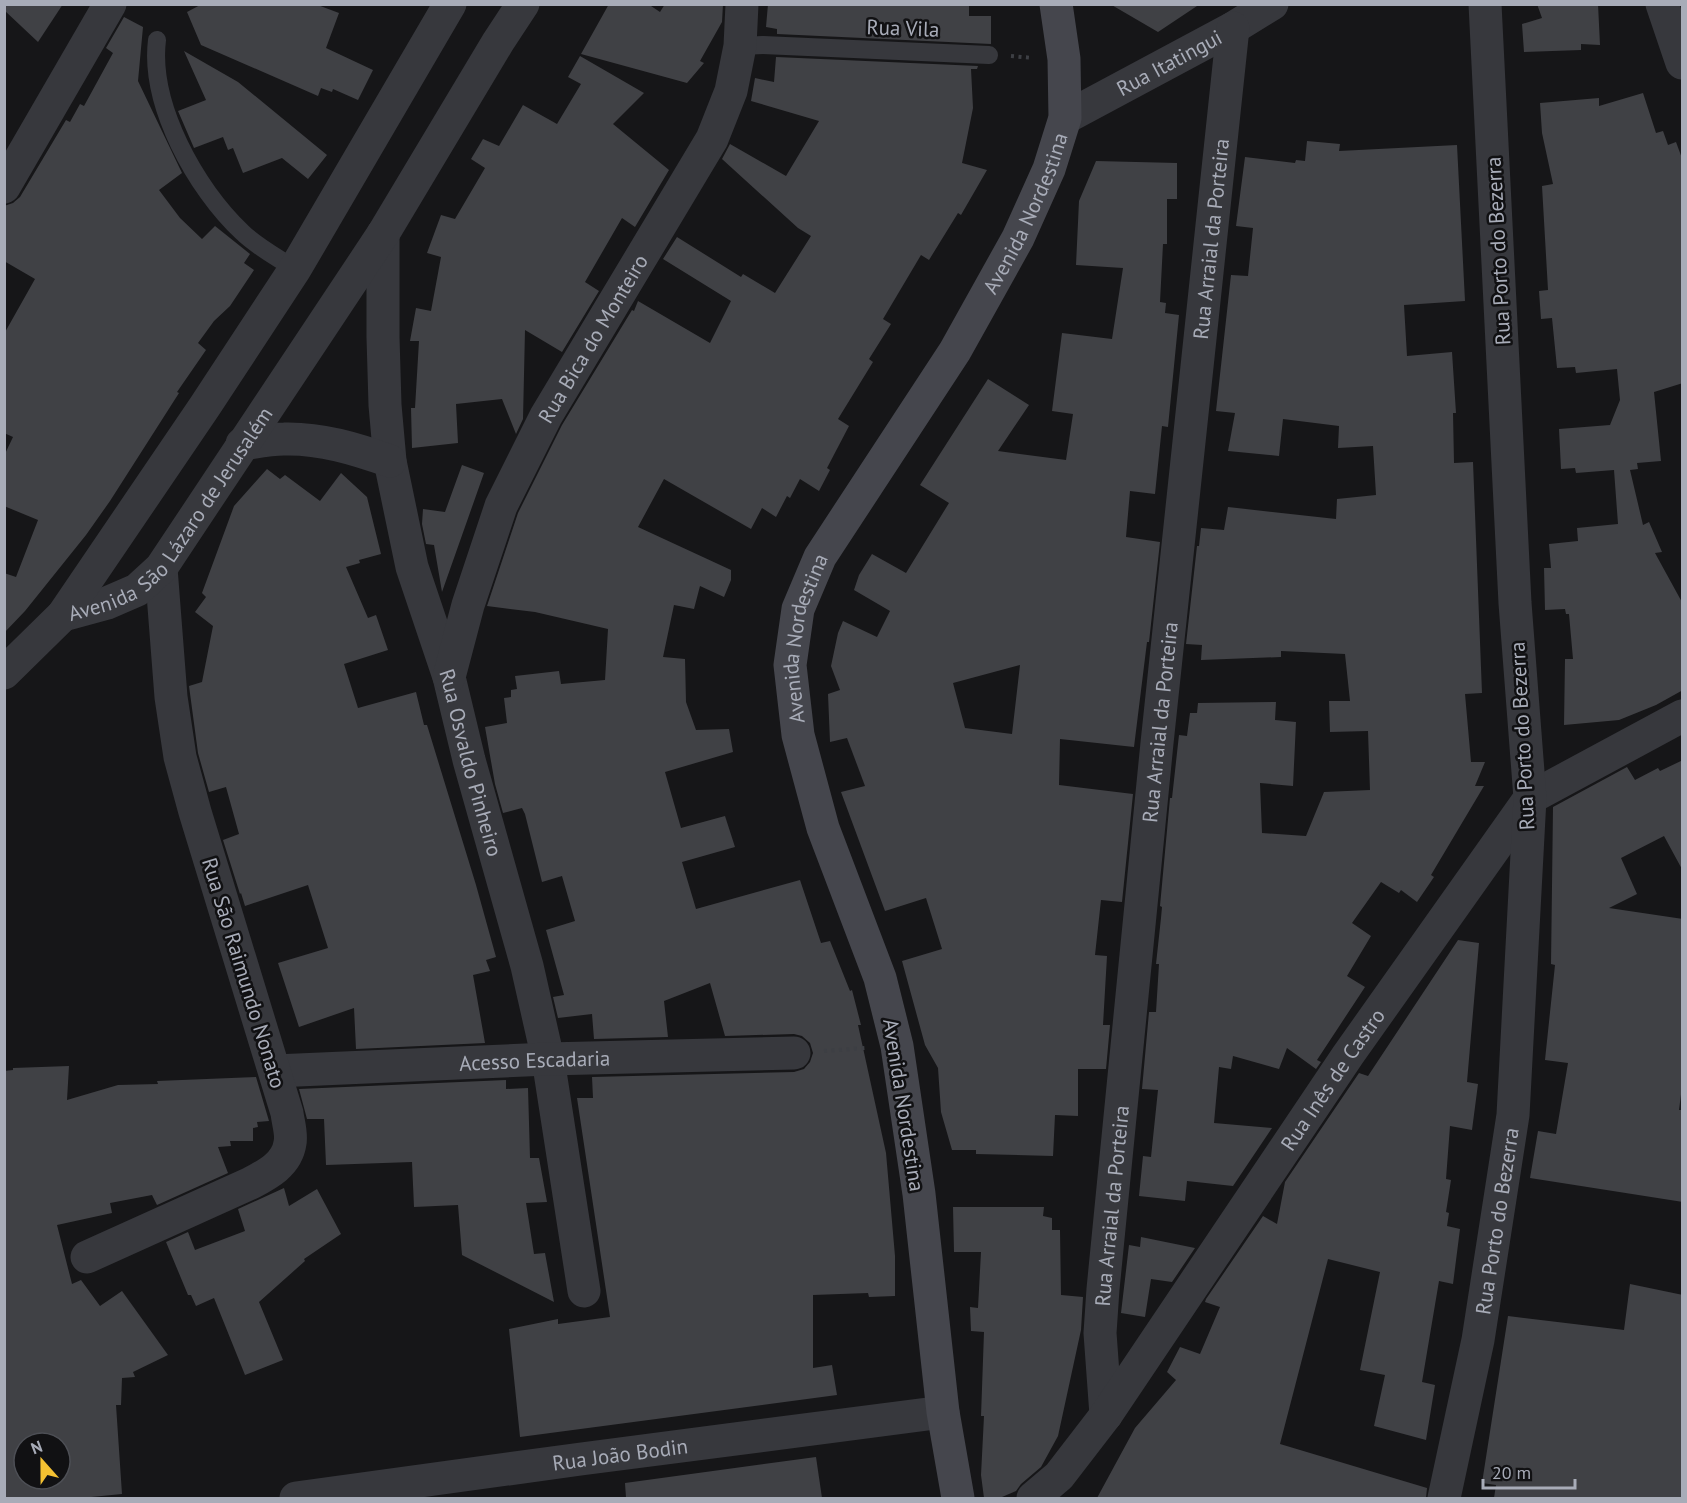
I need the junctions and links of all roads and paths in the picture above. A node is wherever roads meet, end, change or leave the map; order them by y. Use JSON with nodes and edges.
{"nodes":[{"id":1,"x":110,"y":4,"type":"edge"},
{"id":2,"x":450,"y":4,"type":"edge"},
{"id":3,"x":523,"y":4,"type":"edge"},
{"id":4,"x":742,"y":4,"type":"edge"},
{"id":5,"x":1056,"y":4,"type":"edge"},
{"id":6,"x":1272,"y":4,"type":"edge"},
{"id":7,"x":1485,"y":4,"type":"edge"},
{"id":8,"x":1662,"y":4,"type":"edge"},
{"id":9,"x":1233,"y":28,"type":"junction"},
{"id":10,"x":157,"y":40,"type":"dead end"},
{"id":11,"x":740,"y":46,"type":"junction"},
{"id":12,"x":989,"y":55,"type":"joint"},
{"id":13,"x":1064,"y":59,"type":"junction"},
{"id":14,"x":1683,"y":63,"type":"edge"},
{"id":15,"x":1065,"y":118,"type":"junction"},
{"id":16,"x":4,"y":188,"type":"edge"},
{"id":17,"x":383,"y":234,"type":"junction"},
{"id":18,"x":295,"y":268,"type":"junction"},
{"id":19,"x":242,"y":444,"type":"junction"},
{"id":20,"x":390,"y":460,"type":"junction"},
{"id":21,"x":160,"y":568,"type":"junction"},
{"id":22,"x":63,"y":615,"type":"junction"},
{"id":23,"x":4,"y":673,"type":"edge"},
{"id":24,"x":449,"y":677,"type":"junction"},
{"id":25,"x":1683,"y":717,"type":"edge"},
{"id":26,"x":1530,"y":798,"type":"junction"},
{"id":27,"x":897,"y":1046,"type":"junction"},
{"id":28,"x":794,"y":1053,"type":"joint"},
{"id":29,"x":548,"y":1059,"type":"junction"},
{"id":30,"x":274,"y":1071,"type":"junction"},
{"id":31,"x":87,"y":1257,"type":"dead end"},
{"id":32,"x":584,"y":1291,"type":"dead end"},
{"id":33,"x":943,"y":1412,"type":"junction"},
{"id":34,"x":1106,"y":1415,"type":"junction"},
{"id":35,"x":296,"y":1498,"type":"edge"},
{"id":36,"x":958,"y":1498,"type":"edge"},
{"id":37,"x":1034,"y":1498,"type":"edge"},
{"id":38,"x":1444,"y":1498,"type":"edge"}],
"edges":[{"from":1,"to":16,"type":"street"},
{"from":2,"to":18,"type":"street","name":"Avenida São Lázaro de Jerusalém"},
{"from":3,"to":17,"type":"street","name":"Avenida São Lázaro de Jerusalém"},
{"from":4,"to":11,"type":"street","name":"Rua Bica do Monteiro"},
{"from":5,"to":13,"type":"main road","name":"Avenida Nordestina"},
{"from":6,"to":9,"type":"street","name":"Rua Itatingui"},
{"from":7,"to":26,"type":"street","name":"Rua Porto do Bezerra"},
{"from":8,"to":14,"type":"street"},
{"from":9,"to":15,"type":"street","name":"Rua Itatingui"},
{"from":9,"to":34,"type":"street","name":"Rua Arraial da Porteira"},
{"from":10,"to":18,"type":"lane"},
{"from":11,"to":12,"type":"lane","name":"Rua Vila"},
{"from":11,"to":24,"type":"street","name":"Rua Bica do Monteiro"},
{"from":12,"to":13,"type":"path"},
{"from":13,"to":15,"type":"main road","name":"Avenida Nordestina"},
{"from":15,"to":27,"type":"main road","name":"Avenida Nordestina"},
{"from":17,"to":19,"type":"street","name":"Avenida São Lázaro de Jerusalém"},
{"from":17,"to":20,"type":"street","name":"Rua Osvaldo Pinheiro"},
{"from":18,"to":22,"type":"street","name":"Avenida São Lázaro de Jerusalém"},
{"from":19,"to":20,"type":"street"},
{"from":19,"to":21,"type":"street","name":"Avenida São Lázaro de Jerusalém"},
{"from":20,"to":24,"type":"street","name":"Rua Osvaldo Pinheiro"},
{"from":21,"to":22,"type":"street","name":"Avenida São Lázaro de Jerusalém"},
{"from":21,"to":30,"type":"street","name":"Rua São Raimundo Nonato"},
{"from":22,"to":23,"type":"street"},
{"from":24,"to":29,"type":"street","name":"Rua Osvaldo Pinheiro"},
{"from":25,"to":26,"type":"street","name":"Rua Inês de Castro"},
{"from":26,"to":34,"type":"street","name":"Rua Inês de Castro"},
{"from":26,"to":38,"type":"street","name":"Rua Porto do Bezerra"},
{"from":27,"to":28,"type":"path"},
{"from":27,"to":33,"type":"main road","name":"Avenida Nordestina"},
{"from":28,"to":29,"type":"street","name":"Acesso Escadaria"},
{"from":29,"to":30,"type":"street","name":"Acesso Escadaria"},
{"from":29,"to":32,"type":"street","name":"Rua Osvaldo Pinheiro"},
{"from":30,"to":31,"type":"street","name":"Rua São Raimundo Nonato"},
{"from":33,"to":35,"type":"street","name":"Rua João Bodin"},
{"from":33,"to":36,"type":"main road","name":"Avenida Nordestina"},
{"from":34,"to":37,"type":"street","name":"Rua Inês de Castro"}]}
